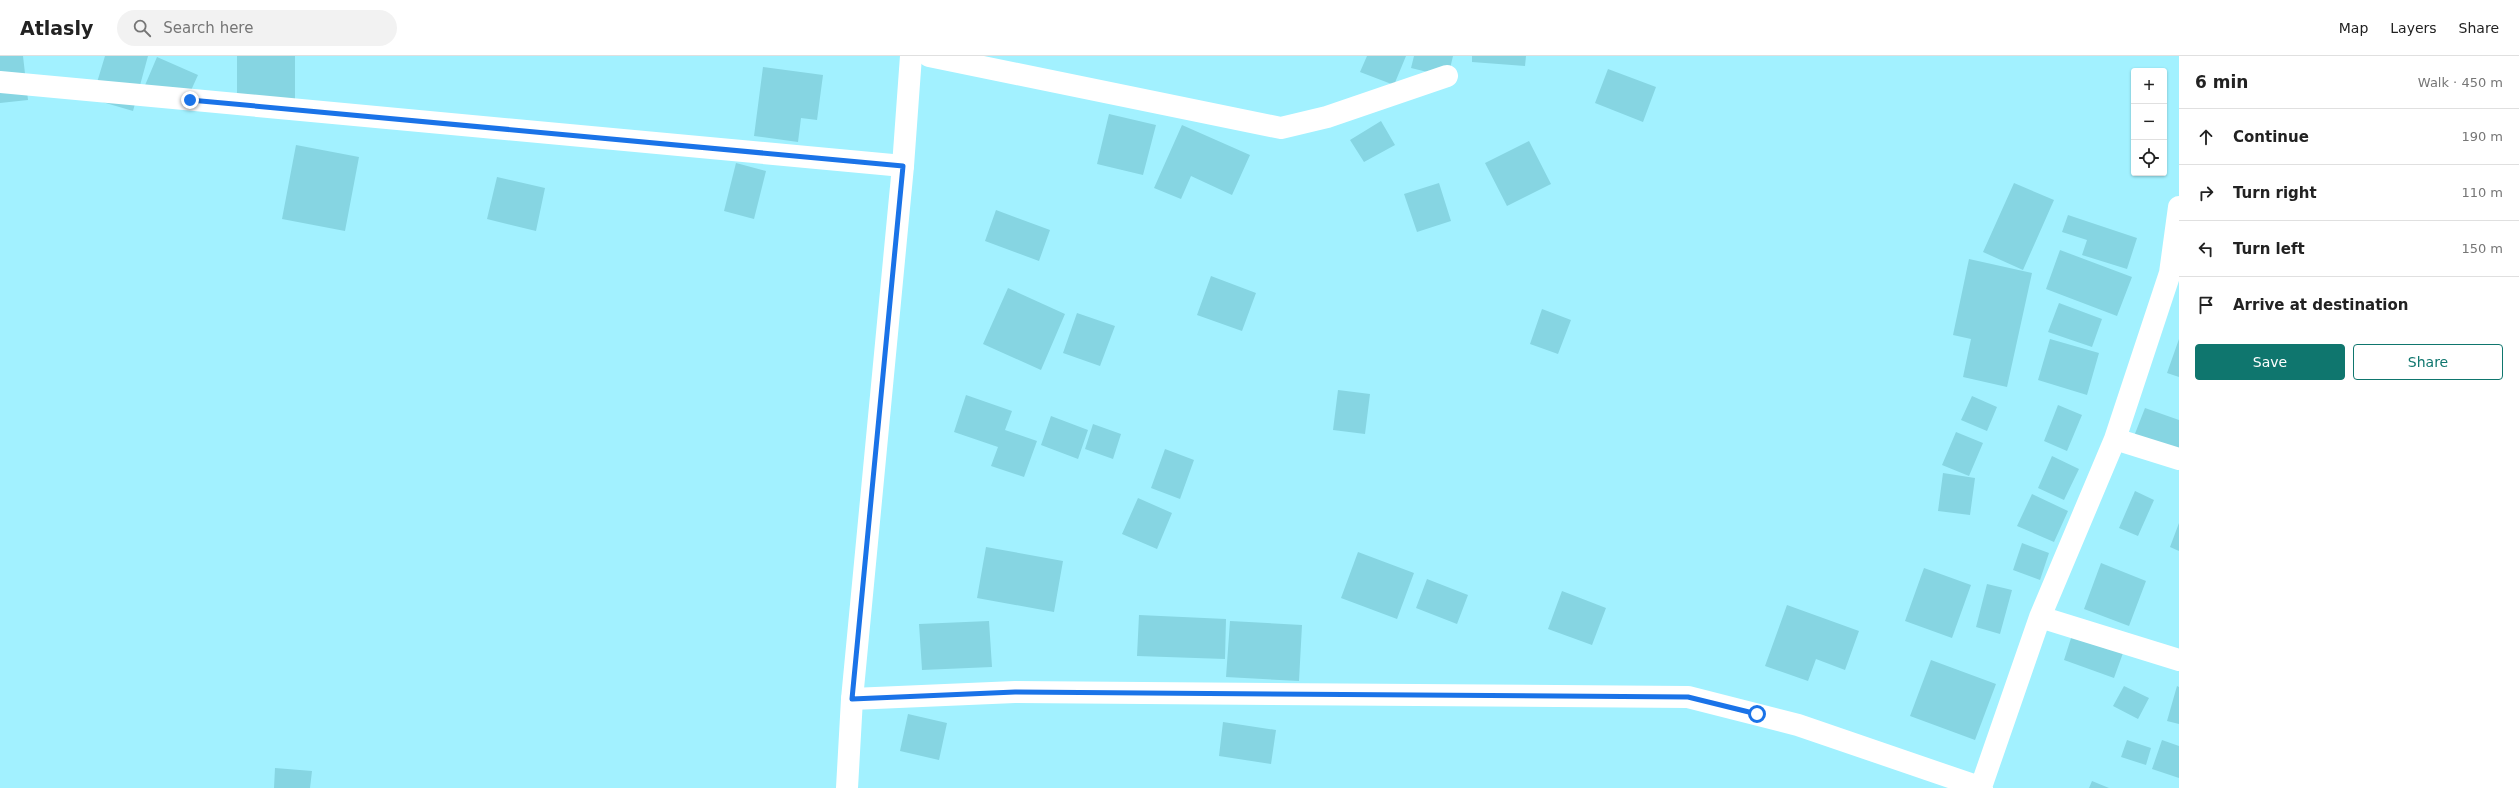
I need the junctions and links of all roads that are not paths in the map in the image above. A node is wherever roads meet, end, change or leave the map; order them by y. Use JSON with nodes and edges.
{"nodes":[{"id":1,"x":911,"y":56,"type":"edge"},
{"id":2,"x":929,"y":56,"type":"edge"},
{"id":3,"x":1447,"y":76,"type":"dead end"},
{"id":4,"x":0,"y":82,"type":"edge"},
{"id":5,"x":903,"y":166,"type":"junction"},
{"id":6,"x":2179,"y":208,"type":"edge"},
{"id":7,"x":2174,"y":274,"type":"edge"},
{"id":8,"x":2115,"y":439,"type":"junction"},
{"id":9,"x":2179,"y":459,"type":"edge"},
{"id":10,"x":2040,"y":617,"type":"junction"},
{"id":11,"x":2179,"y":660,"type":"edge"},
{"id":12,"x":852,"y":699,"type":"junction"},
{"id":13,"x":848,"y":788,"type":"edge"},
{"id":14,"x":1982,"y":788,"type":"edge"}],
"edges":[{"from":1,"to":5,"type":"street"},
{"from":2,"to":3,"type":"street"},
{"from":4,"to":5,"type":"street"},
{"from":5,"to":12,"type":"street"},
{"from":6,"to":7,"type":"street"},
{"from":7,"to":8,"type":"street"},
{"from":8,"to":9,"type":"street"},
{"from":8,"to":10,"type":"street"},
{"from":10,"to":11,"type":"street"},
{"from":10,"to":14,"type":"street"},
{"from":12,"to":13,"type":"street"},
{"from":12,"to":14,"type":"street"}]}
